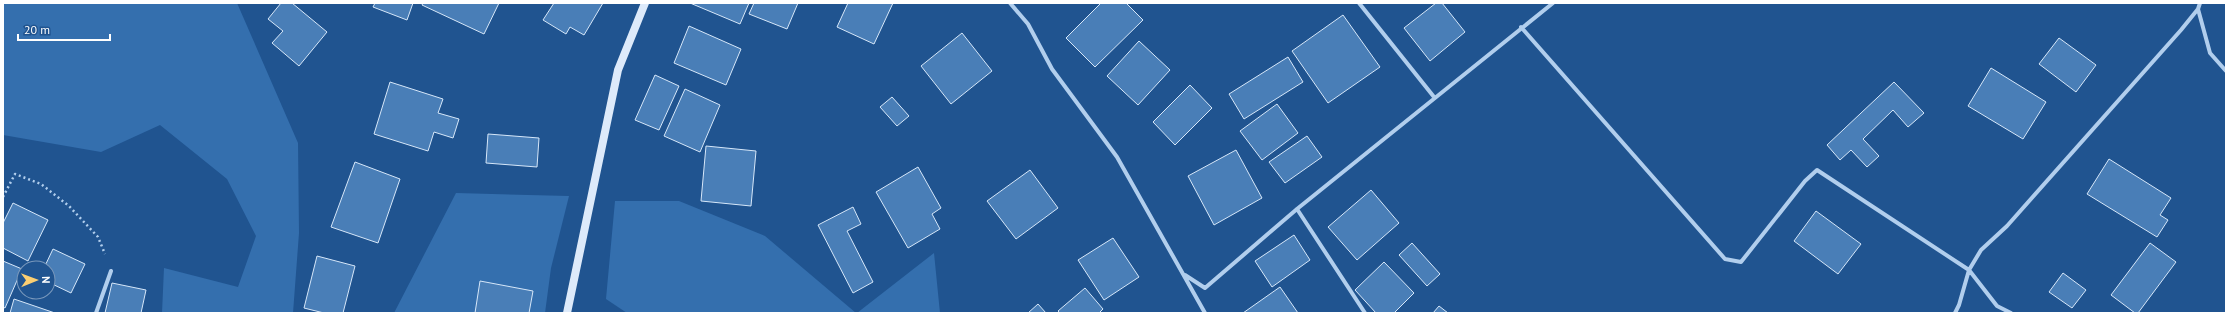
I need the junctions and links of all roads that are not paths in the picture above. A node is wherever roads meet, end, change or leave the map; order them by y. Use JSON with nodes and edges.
{"nodes":[{"id":1,"x":645,"y":3,"type":"edge"},
{"id":2,"x":1010,"y":3,"type":"edge"},
{"id":3,"x":1359,"y":3,"type":"edge"},
{"id":4,"x":1553,"y":3,"type":"edge"},
{"id":5,"x":2200,"y":3,"type":"edge"},
{"id":6,"x":2198,"y":9,"type":"junction"},
{"id":7,"x":1521,"y":27,"type":"junction"},
{"id":8,"x":2226,"y":72,"type":"edge"},
{"id":9,"x":1434,"y":97,"type":"junction"},
{"id":10,"x":1297,"y":209,"type":"junction"},
{"id":11,"x":1969,"y":270,"type":"junction"},
{"id":12,"x":111,"y":271,"type":"road end"},
{"id":13,"x":1185,"y":276,"type":"junction"},
{"id":14,"x":96,"y":313,"type":"edge"},
{"id":15,"x":567,"y":313,"type":"edge"},
{"id":16,"x":1205,"y":313,"type":"edge"},
{"id":17,"x":1365,"y":313,"type":"edge"},
{"id":18,"x":1955,"y":313,"type":"edge"},
{"id":19,"x":2011,"y":313,"type":"edge"}],
"edges":[{"from":1,"to":15,"type":"street"},
{"from":2,"to":13,"type":"street"},
{"from":3,"to":9,"type":"street"},
{"from":4,"to":7,"type":"street"},
{"from":5,"to":6,"type":"street"},
{"from":6,"to":8,"type":"street"},
{"from":6,"to":11,"type":"street"},
{"from":7,"to":9,"type":"street"},
{"from":7,"to":11,"type":"street"},
{"from":9,"to":10,"type":"street"},
{"from":10,"to":13,"type":"street"},
{"from":10,"to":17,"type":"street"},
{"from":11,"to":18,"type":"street"},
{"from":11,"to":19,"type":"street"},
{"from":12,"to":14,"type":"street"},
{"from":13,"to":16,"type":"street"}]}
